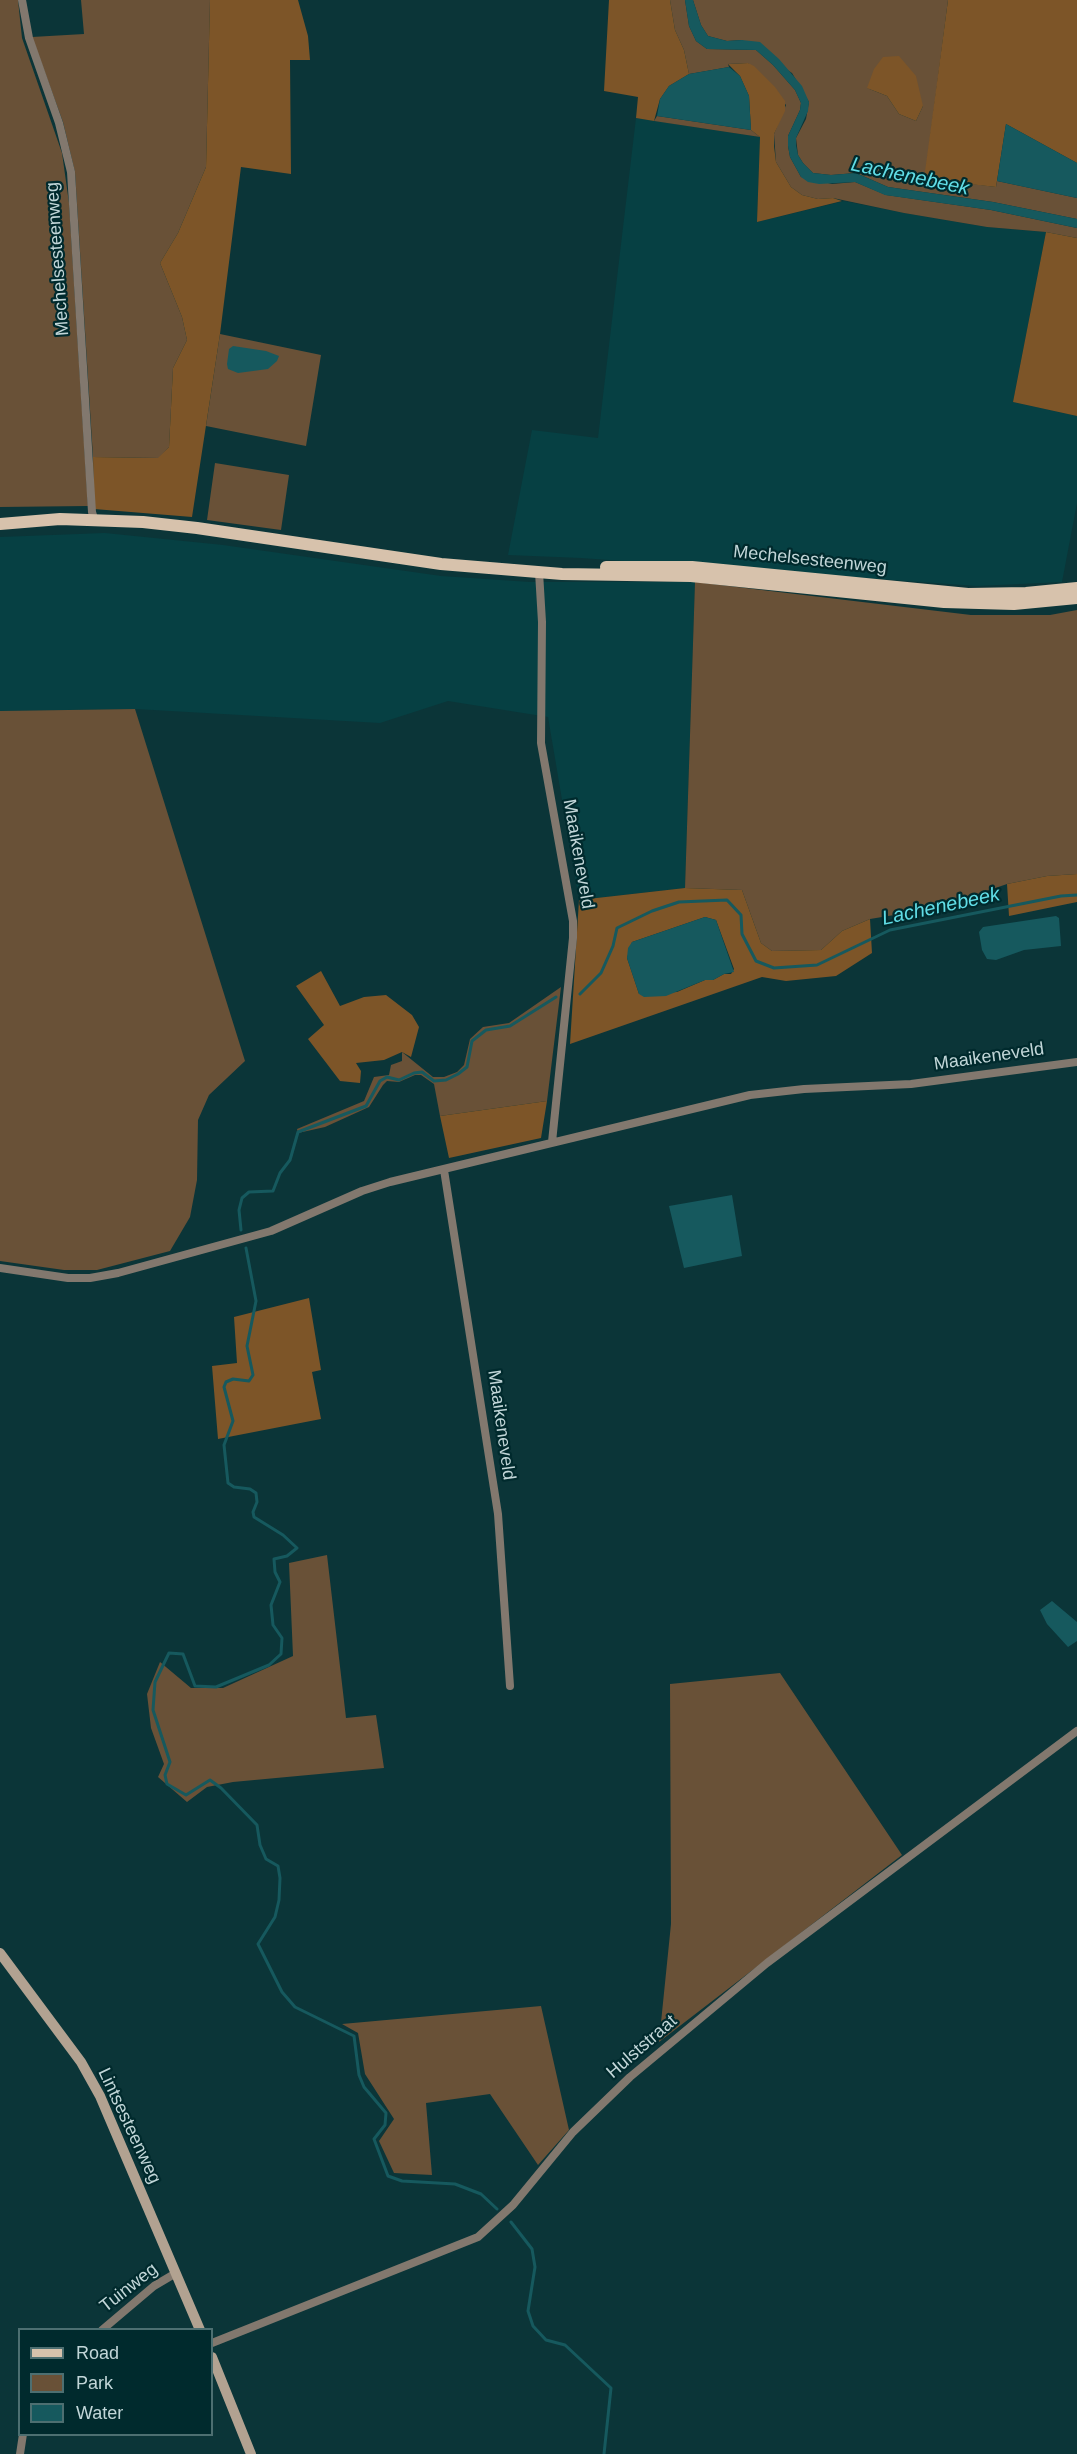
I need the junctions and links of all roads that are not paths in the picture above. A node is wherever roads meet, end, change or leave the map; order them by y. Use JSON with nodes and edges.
{"nodes":[{"id":1,"x":22,"y":0,"type":"edge"},
{"id":2,"x":95,"y":522,"type":"junction"},
{"id":3,"x":0,"y":524,"type":"edge"},
{"id":4,"x":539,"y":572,"type":"junction"},
{"id":5,"x":1077,"y":588,"type":"edge"},
{"id":6,"x":1077,"y":598,"type":"edge"},
{"id":7,"x":1077,"y":1062,"type":"edge"},
{"id":8,"x":552,"y":1142,"type":"junction"},
{"id":9,"x":444,"y":1170,"type":"junction"},
{"id":10,"x":0,"y":1268,"type":"edge"},
{"id":11,"x":510,"y":1686,"type":"dead end"},
{"id":12,"x":1077,"y":1731,"type":"edge"},
{"id":13,"x":0,"y":1953,"type":"edge"},
{"id":14,"x":176,"y":2273,"type":"junction"},
{"id":15,"x":104,"y":2328,"type":"edge"},
{"id":16,"x":199,"y":2328,"type":"edge"},
{"id":17,"x":213,"y":2343,"type":"edge"},
{"id":18,"x":213,"y":2359,"type":"edge"},
{"id":19,"x":23,"y":2436,"type":"edge"},
{"id":20,"x":20,"y":2454,"type":"edge"},
{"id":21,"x":251,"y":2454,"type":"edge"}],
"edges":[{"from":1,"to":2,"type":"street","name":"Mechelsesteenweg"},
{"from":2,"to":3,"type":"main road","name":"Mechelsesteenweg"},
{"from":2,"to":4,"type":"main road","name":"Mechelsesteenweg"},
{"from":4,"to":5,"type":"main road","name":"Mechelsesteenweg"},
{"from":4,"to":6,"type":"main road","name":"Mechelsesteenweg"},
{"from":4,"to":8,"type":"street","name":"Maaikeneveld"},
{"from":7,"to":8,"type":"street","name":"Maaikeneveld"},
{"from":8,"to":9,"type":"street","name":"Maaikeneveld"},
{"from":9,"to":10,"type":"street","name":"Maaikeneveld"},
{"from":9,"to":11,"type":"street","name":"Maaikeneveld"},
{"from":12,"to":17,"type":"street","name":"Hulststraat"},
{"from":13,"to":14,"type":"street","name":"Lintsesteenweg"},
{"from":14,"to":15,"type":"street","name":"Tuinweg"},
{"from":14,"to":16,"type":"street","name":"Lintsesteenweg"},
{"from":18,"to":21,"type":"street"},
{"from":19,"to":20,"type":"street"}]}
